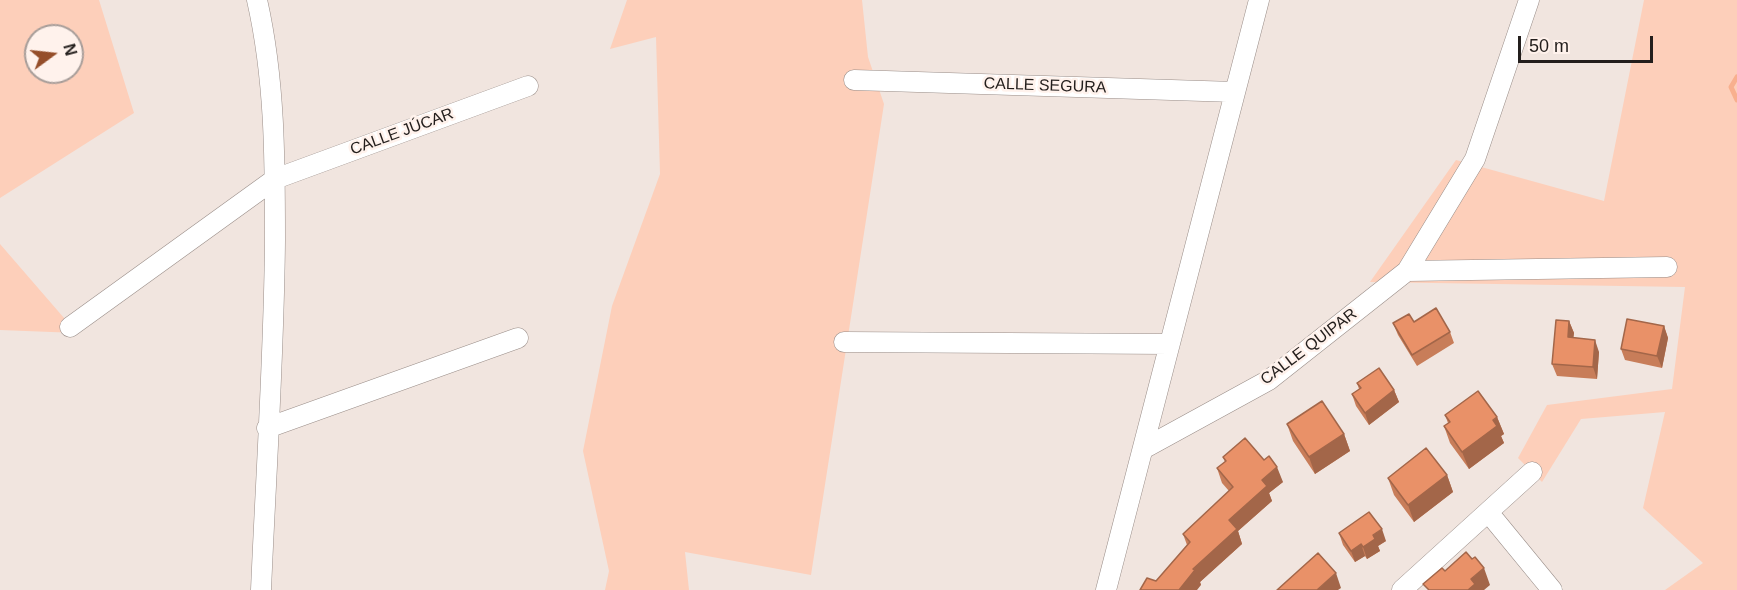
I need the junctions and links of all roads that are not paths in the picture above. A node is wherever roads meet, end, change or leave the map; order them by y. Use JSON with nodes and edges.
{"nodes":[{"id":1,"x":257,"y":0,"type":"edge"},
{"id":2,"x":1259,"y":0,"type":"edge"},
{"id":3,"x":1529,"y":0,"type":"edge"},
{"id":4,"x":854,"y":80,"type":"dead end"},
{"id":5,"x":528,"y":86,"type":"dead end"},
{"id":6,"x":1235,"y":92,"type":"junction"},
{"id":7,"x":275,"y":179,"type":"junction"},
{"id":8,"x":1667,"y":267,"type":"dead end"},
{"id":9,"x":1407,"y":271,"type":"junction"},
{"id":10,"x":70,"y":327,"type":"dead end"},
{"id":11,"x":518,"y":338,"type":"dead end"},
{"id":12,"x":844,"y":342,"type":"dead end"},
{"id":13,"x":1170,"y":344,"type":"junction"},
{"id":14,"x":267,"y":428,"type":"junction"},
{"id":15,"x":1143,"y":448,"type":"junction"},
{"id":16,"x":1532,"y":472,"type":"dead end"},
{"id":17,"x":1488,"y":512,"type":"junction"},
{"id":18,"x":261,"y":590,"type":"edge"},
{"id":19,"x":1106,"y":590,"type":"edge"},
{"id":20,"x":1402,"y":590,"type":"edge"},
{"id":21,"x":1552,"y":590,"type":"edge"}],
"edges":[{"from":1,"to":7,"type":"street"},
{"from":2,"to":6,"type":"street"},
{"from":3,"to":9,"type":"street","name":"CALLE QUIPAR"},
{"from":4,"to":6,"type":"street","name":"CALLE SEGURA"},
{"from":5,"to":7,"type":"street","name":"CALLE JÚCAR"},
{"from":6,"to":13,"type":"street"},
{"from":7,"to":10,"type":"street","name":"CALLE JÚCAR"},
{"from":7,"to":14,"type":"street"},
{"from":8,"to":9,"type":"street"},
{"from":9,"to":15,"type":"street","name":"CALLE QUIPAR"},
{"from":11,"to":14,"type":"street"},
{"from":12,"to":13,"type":"street"},
{"from":13,"to":15,"type":"street"},
{"from":14,"to":18,"type":"street"},
{"from":15,"to":19,"type":"street"},
{"from":16,"to":17,"type":"street"},
{"from":17,"to":20,"type":"street"},
{"from":17,"to":21,"type":"street"}]}
